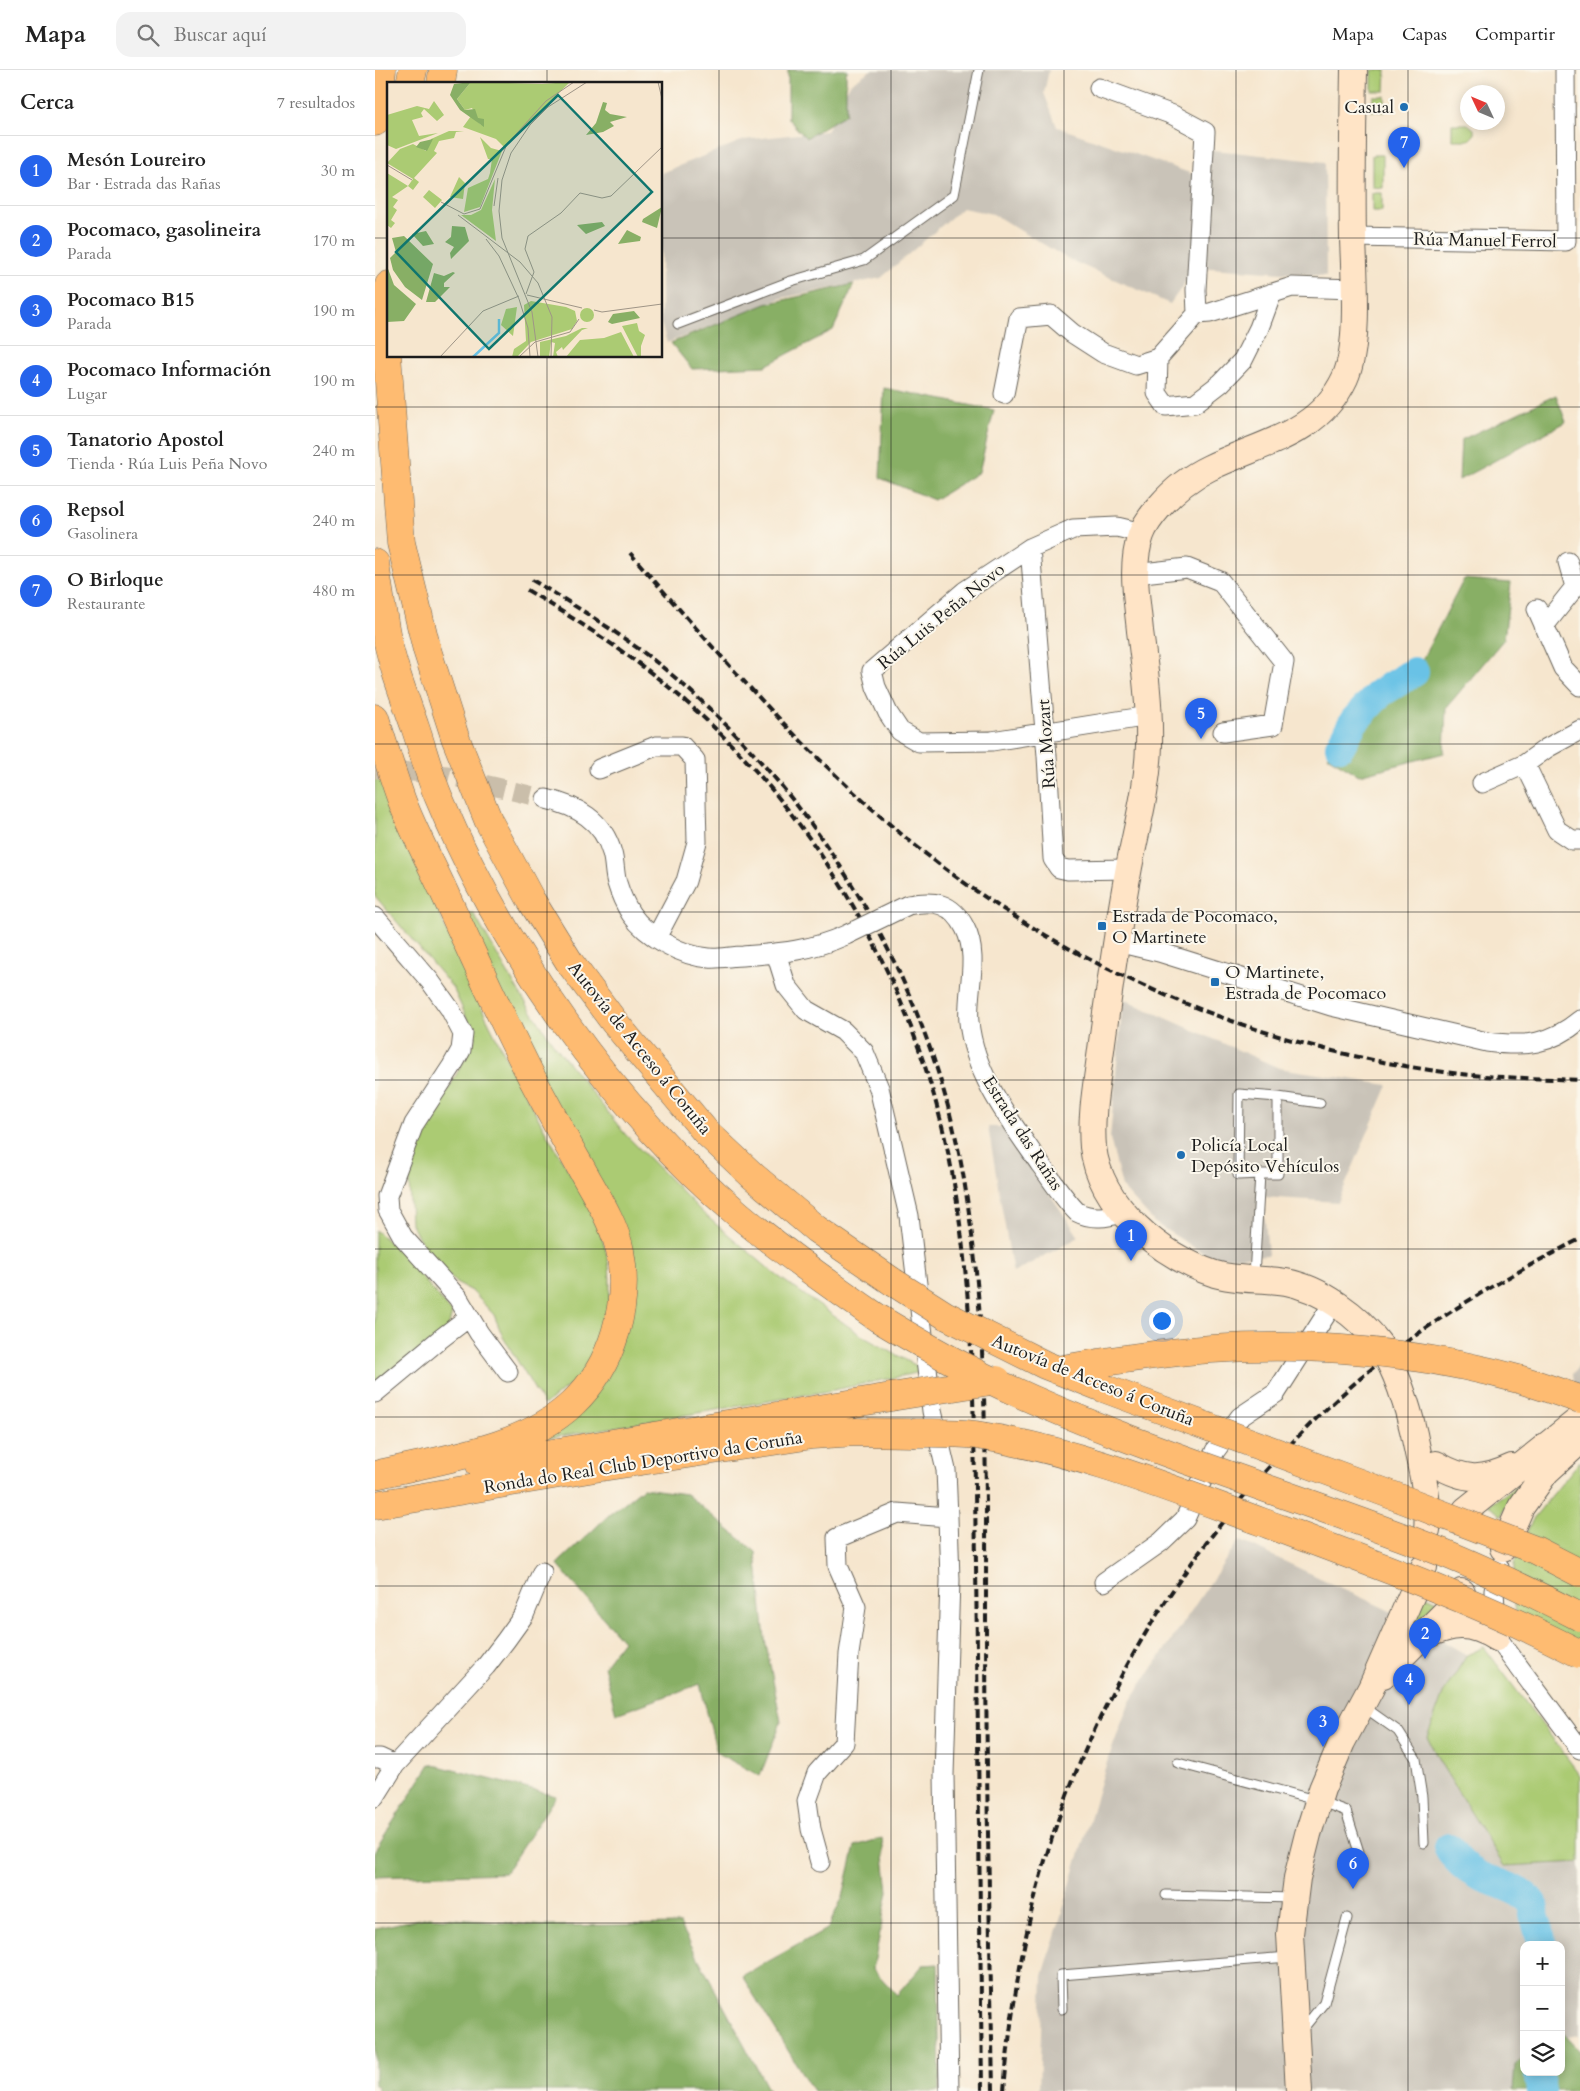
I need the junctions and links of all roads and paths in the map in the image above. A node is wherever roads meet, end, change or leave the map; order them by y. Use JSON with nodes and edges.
{"nodes":[{"id":1,"x":382,"y":70,"type":"edge"},
{"id":2,"x":979,"y":70,"type":"edge"},
{"id":3,"x":1354,"y":70,"type":"edge"},
{"id":4,"x":1565,"y":70,"type":"edge"},
{"id":5,"x":1099,"y":88,"type":"dead end"},
{"id":6,"x":375,"y":122,"type":"edge"},
{"id":7,"x":1353,"y":237,"type":"junction"},
{"id":8,"x":1354,"y":289,"type":"junction"},
{"id":9,"x":1272,"y":293,"type":"junction"},
{"id":10,"x":1197,"y":314,"type":"junction"},
{"id":11,"x":678,"y":324,"type":"dead end"},
{"id":12,"x":387,"y":358,"type":"edge"},
{"id":13,"x":406,"y":358,"type":"edge"},
{"id":14,"x":1158,"y":358,"type":"junction"},
{"id":15,"x":1004,"y":394,"type":"dead end"},
{"id":16,"x":392,"y":440,"type":"junction"},
{"id":17,"x":1142,"y":533,"type":"junction"},
{"id":18,"x":1030,"y":548,"type":"junction"},
{"id":19,"x":375,"y":562,"type":"edge"},
{"id":20,"x":1568,"y":562,"type":"dead end"},
{"id":21,"x":1134,"y":574,"type":"junction"},
{"id":22,"x":375,"y":595,"type":"edge"},
{"id":23,"x":385,"y":630,"type":"junction"},
{"id":24,"x":1580,"y":686,"type":"edge"},
{"id":25,"x":1149,"y":716,"type":"junction"},
{"id":26,"x":375,"y":718,"type":"edge"},
{"id":27,"x":1580,"y":730,"type":"edge"},
{"id":28,"x":1045,"y":732,"type":"junction"},
{"id":29,"x":1223,"y":732,"type":"dead end"},
{"id":30,"x":1525,"y":764,"type":"junction"},
{"id":31,"x":599,"y":769,"type":"dead end"},
{"id":32,"x":1482,"y":784,"type":"dead end"},
{"id":33,"x":546,"y":799,"type":"tunnel mouth"},
{"id":34,"x":1580,"y":840,"type":"edge"},
{"id":35,"x":1128,"y":869,"type":"junction"},
{"id":36,"x":375,"y":918,"type":"edge"},
{"id":37,"x":656,"y":938,"type":"junction"},
{"id":38,"x":383,"y":939,"type":"edge"},
{"id":39,"x":1117,"y":942,"type":"junction"},
{"id":40,"x":776,"y":953,"type":"junction"},
{"id":41,"x":1580,"y":1020,"type":"edge"},
{"id":42,"x":1279,"y":1098,"type":"junction"},
{"id":43,"x":1320,"y":1103,"type":"dead end"},
{"id":44,"x":1260,"y":1174,"type":"junction"},
{"id":45,"x":1123,"y":1214,"type":"junction"},
{"id":46,"x":1254,"y":1279,"type":"junction"},
{"id":47,"x":1334,"y":1302,"type":"junction"},
{"id":48,"x":469,"y":1317,"type":"junction"},
{"id":49,"x":508,"y":1372,"type":"dead end"},
{"id":50,"x":375,"y":1393,"type":"edge"},
{"id":51,"x":1580,"y":1399,"type":"edge"},
{"id":52,"x":1580,"y":1419,"type":"edge"},
{"id":53,"x":1411,"y":1420,"type":"junction"},
{"id":54,"x":1580,"y":1441,"type":"edge"},
{"id":55,"x":1533,"y":1458,"type":"junction"},
{"id":56,"x":1436,"y":1464,"type":"junction"},
{"id":57,"x":375,"y":1475,"type":"edge"},
{"id":58,"x":375,"y":1480,"type":"edge"},
{"id":59,"x":375,"y":1506,"type":"edge"},
{"id":60,"x":1462,"y":1510,"type":"junction"},
{"id":61,"x":948,"y":1518,"type":"junction"},
{"id":62,"x":1427,"y":1530,"type":"junction"},
{"id":63,"x":1501,"y":1558,"type":"junction"},
{"id":64,"x":1424,"y":1567,"type":"junction"},
{"id":65,"x":543,"y":1572,"type":"dead end"},
{"id":66,"x":1580,"y":1573,"type":"edge"},
{"id":67,"x":1104,"y":1582,"type":"dead end"},
{"id":68,"x":1464,"y":1592,"type":"junction"},
{"id":69,"x":1580,"y":1617,"type":"edge"},
{"id":70,"x":1419,"y":1638,"type":"junction"},
{"id":71,"x":1496,"y":1638,"type":"junction"},
{"id":72,"x":1580,"y":1654,"type":"edge"},
{"id":73,"x":1366,"y":1697,"type":"junction"},
{"id":74,"x":1580,"y":1750,"type":"edge"},
{"id":75,"x":375,"y":1758,"type":"edge"},
{"id":76,"x":1179,"y":1763,"type":"dead end"},
{"id":77,"x":395,"y":1766,"type":"junction"},
{"id":78,"x":375,"y":1797,"type":"edge"},
{"id":79,"x":1319,"y":1801,"type":"junction"},
{"id":80,"x":1424,"y":1843,"type":"dead end"},
{"id":81,"x":1357,"y":1859,"type":"dead end"},
{"id":82,"x":820,"y":1862,"type":"dead end"},
{"id":83,"x":1166,"y":1895,"type":"dead end"},
{"id":84,"x":1294,"y":1898,"type":"junction"},
{"id":85,"x":1347,"y":1918,"type":"dead end"},
{"id":86,"x":1291,"y":1956,"type":"junction"},
{"id":87,"x":1062,"y":2009,"type":"dead end"},
{"id":88,"x":1296,"y":2037,"type":"junction"},
{"id":89,"x":949,"y":2091,"type":"edge"},
{"id":90,"x":1299,"y":2091,"type":"edge"}],
"edges":[{"from":1,"to":6,"type":"highway"},
{"from":2,"to":11,"type":"lane"},
{"from":3,"to":7,"type":"street"},
{"from":4,"to":7,"type":"street","name":"Rúa Manuel Ferrol"},
{"from":5,"to":10,"type":"street"},
{"from":7,"to":8,"type":"street"},
{"from":8,"to":9,"type":"street"},
{"from":8,"to":17,"type":"street"},
{"from":9,"to":10,"type":"street"},
{"from":9,"to":14,"type":"street"},
{"from":10,"to":14,"type":"street"},
{"from":12,"to":16,"type":"highway","name":"Autovía de Acceso á Coruña"},
{"from":13,"to":16,"type":"highway"},
{"from":14,"to":15,"type":"street"},
{"from":16,"to":66,"type":"highway","name":"Autovía de Acceso á Coruña","bridge":true},
{"from":17,"to":18,"type":"street","name":"Rúa Luis Peña Novo"},
{"from":17,"to":21,"type":"street"},
{"from":18,"to":28,"type":"street","name":"Rúa Mozart"},
{"from":18,"to":28,"type":"street","name":"Rúa Luis Peña Novo"},
{"from":19,"to":23,"type":"highway"},
{"from":20,"to":24,"type":"street"},
{"from":21,"to":25,"type":"street"},
{"from":21,"to":29,"type":"street"},
{"from":22,"to":23,"type":"highway"},
{"from":23,"to":69,"type":"highway","bridge":true},
{"from":25,"to":28,"type":"street","name":"Rúa Luis Peña Novo"},
{"from":25,"to":35,"type":"street"},
{"from":26,"to":57,"type":"highway"},
{"from":27,"to":30,"type":"street"},
{"from":28,"to":35,"type":"street","name":"Rúa Mozart"},
{"from":30,"to":32,"type":"street"},
{"from":30,"to":34,"type":"street"},
{"from":31,"to":37,"type":"street"},
{"from":33,"to":37,"type":"street","name":"Estrada das Rañas"},
{"from":35,"to":39,"type":"street"},
{"from":36,"to":38,"type":"street"},
{"from":37,"to":40,"type":"street","name":"Estrada das Rañas"},
{"from":38,"to":48,"type":"street"},
{"from":39,"to":41,"type":"street"},
{"from":39,"to":45,"type":"street"},
{"from":40,"to":45,"type":"street","name":"Estrada das Rañas","bridge":true},
{"from":40,"to":61,"type":"street"},
{"from":42,"to":43,"type":"lane"},
{"from":42,"to":44,"type":"lane"},
{"from":42,"to":44,"type":"lane"},
{"from":44,"to":46,"type":"lane"},
{"from":45,"to":46,"type":"street"},
{"from":46,"to":47,"type":"street"},
{"from":47,"to":53,"type":"street"},
{"from":47,"to":67,"type":"street"},
{"from":48,"to":49,"type":"street"},
{"from":48,"to":50,"type":"street"},
{"from":51,"to":58,"type":"highway","name":"Ronda do Real Club Deportivo da Coruña","bridge":true},
{"from":52,"to":55,"type":"street"},
{"from":53,"to":56,"type":"street"},
{"from":53,"to":62,"type":"street"},
{"from":54,"to":63,"type":"street"},
{"from":55,"to":56,"type":"street"},
{"from":55,"to":60,"type":"street"},
{"from":56,"to":60,"type":"street"},
{"from":59,"to":72,"type":"highway","name":"Ronda do Real Club Deportivo da Coruña","bridge":true},
{"from":60,"to":62,"type":"street"},
{"from":60,"to":63,"type":"street"},
{"from":61,"to":82,"type":"street"},
{"from":61,"to":89,"type":"street"},
{"from":62,"to":64,"type":"street"},
{"from":63,"to":68,"type":"street"},
{"from":63,"to":71,"type":"street"},
{"from":64,"to":68,"type":"street"},
{"from":64,"to":73,"type":"street"},
{"from":65,"to":77,"type":"street"},
{"from":68,"to":70,"type":"street"},
{"from":68,"to":71,"type":"street"},
{"from":70,"to":71,"type":"street"},
{"from":70,"to":73,"type":"street"},
{"from":71,"to":74,"type":"street"},
{"from":73,"to":79,"type":"street"},
{"from":73,"to":80,"type":"lane"},
{"from":75,"to":77,"type":"street"},
{"from":76,"to":79,"type":"lane"},
{"from":77,"to":78,"type":"street"},
{"from":79,"to":81,"type":"lane"},
{"from":79,"to":84,"type":"street"},
{"from":83,"to":84,"type":"lane"},
{"from":84,"to":86,"type":"street"},
{"from":85,"to":88,"type":"lane"},
{"from":86,"to":87,"type":"lane"},
{"from":86,"to":88,"type":"street"},
{"from":88,"to":90,"type":"street"}]}
